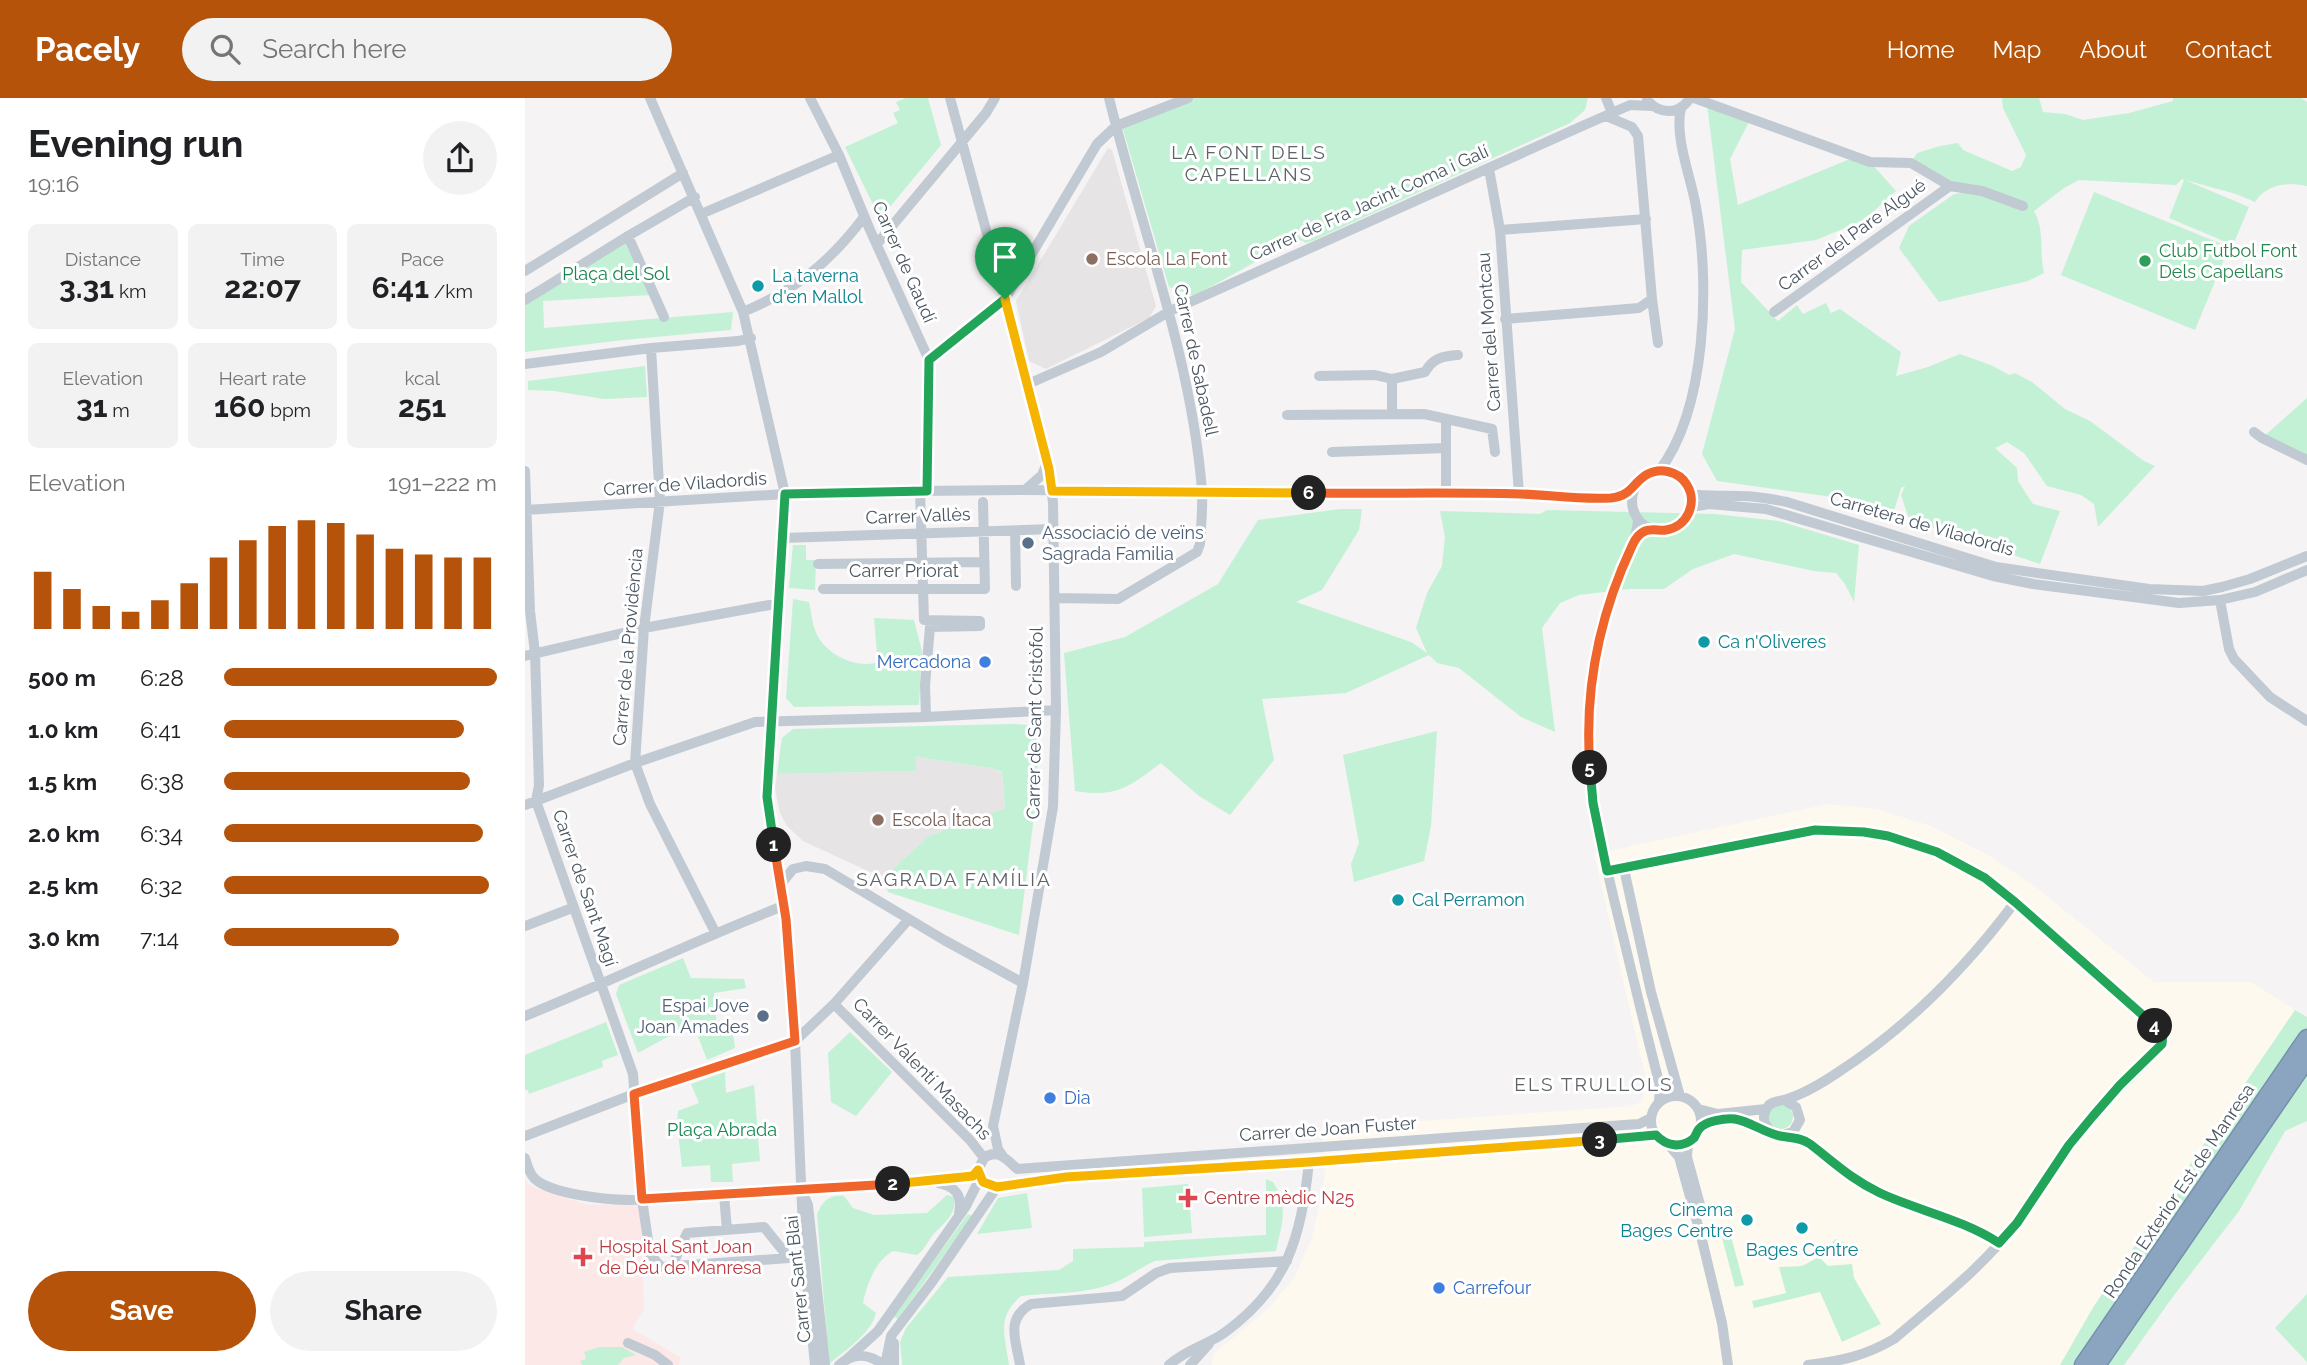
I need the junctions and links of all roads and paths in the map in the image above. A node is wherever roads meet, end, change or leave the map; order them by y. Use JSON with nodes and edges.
{"nodes":[{"id":1,"x":650,"y":98,"type":"edge"},
{"id":2,"x":810,"y":98,"type":"edge"},
{"id":3,"x":950,"y":98,"type":"edge"},
{"id":4,"x":995,"y":98,"type":"edge"},
{"id":5,"x":1109,"y":98,"type":"edge"},
{"id":6,"x":1188,"y":98,"type":"edge"},
{"id":7,"x":1606,"y":98,"type":"edge"},
{"id":8,"x":1692,"y":98,"type":"edge"},
{"id":9,"x":1633,"y":101,"type":"edge"},
{"id":10,"x":1648,"y":102,"type":"edge"},
{"id":11,"x":1681,"y":108,"type":"junction"},
{"id":12,"x":1665,"y":111,"type":"junction"},
{"id":13,"x":1609,"y":115,"type":"junction"},
{"id":14,"x":1116,"y":125,"type":"junction"},
{"id":15,"x":1678,"y":128,"type":"junction"},
{"id":16,"x":962,"y":141,"type":"junction"},
{"id":17,"x":839,"y":155,"type":"junction"},
{"id":18,"x":1489,"y":169,"type":"junction"},
{"id":19,"x":683,"y":173,"type":"junction"},
{"id":20,"x":1950,"y":186,"type":"junction"},
{"id":21,"x":695,"y":197,"type":"junction"},
{"id":22,"x":2023,"y":206,"type":"dead end"},
{"id":23,"x":702,"y":214,"type":"junction"},
{"id":24,"x":864,"y":217,"type":"junction"},
{"id":25,"x":1646,"y":219,"type":"junction"},
{"id":26,"x":1500,"y":230,"type":"junction"},
{"id":27,"x":628,"y":236,"type":"junction"},
{"id":28,"x":877,"y":244,"type":"junction"},
{"id":29,"x":525,"y":271,"type":"edge"},
{"id":30,"x":1005,"y":299,"type":"junction"},
{"id":31,"x":1652,"y":299,"type":"junction"},
{"id":32,"x":525,"y":300,"type":"edge"},
{"id":33,"x":1170,"y":311,"type":"junction"},
{"id":34,"x":743,"y":312,"type":"junction"},
{"id":35,"x":1775,"y":312,"type":"dead end"},
{"id":36,"x":664,"y":317,"type":"dead end"},
{"id":37,"x":1505,"y":319,"type":"junction"},
{"id":38,"x":751,"y":338,"type":"junction"},
{"id":39,"x":1658,"y":343,"type":"dead end"},
{"id":40,"x":651,"y":348,"type":"junction"},
{"id":41,"x":1458,"y":355,"type":"dead end"},
{"id":42,"x":929,"y":360,"type":"junction"},
{"id":43,"x":525,"y":364,"type":"edge"},
{"id":44,"x":1319,"y":376,"type":"dead end"},
{"id":45,"x":1392,"y":379,"type":"junction"},
{"id":46,"x":1028,"y":384,"type":"junction"},
{"id":47,"x":1392,"y":414,"type":"junction"},
{"id":48,"x":1287,"y":415,"type":"dead end"},
{"id":49,"x":1446,"y":420,"type":"junction"},
{"id":50,"x":2254,"y":432,"type":"dead end"},
{"id":51,"x":1446,"y":449,"type":"junction"},
{"id":52,"x":1674,"y":449,"type":"junction"},
{"id":53,"x":1332,"y":452,"type":"dead end"},
{"id":54,"x":1495,"y":452,"type":"dead end"},
{"id":55,"x":2307,"y":460,"type":"edge"},
{"id":56,"x":1047,"y":462,"type":"junction"},
{"id":57,"x":525,"y":471,"type":"edge"},
{"id":58,"x":1659,"y":471,"type":"junction"},
{"id":59,"x":1678,"y":476,"type":"junction"},
{"id":60,"x":1634,"y":489,"type":"junction"},
{"id":61,"x":1025,"y":490,"type":"junction"},
{"id":62,"x":923,"y":491,"type":"junction"},
{"id":63,"x":1052,"y":491,"type":"junction"},
{"id":64,"x":1202,"y":492,"type":"junction"},
{"id":65,"x":785,"y":494,"type":"junction"},
{"id":66,"x":1446,"y":494,"type":"junction"},
{"id":67,"x":1519,"y":494,"type":"junction"},
{"id":68,"x":1691,"y":494,"type":"junction"},
{"id":69,"x":1612,"y":498,"type":"junction"},
{"id":70,"x":660,"y":501,"type":"junction"},
{"id":71,"x":983,"y":502,"type":"dead end"},
{"id":72,"x":1691,"y":507,"type":"junction"},
{"id":73,"x":526,"y":510,"type":"edge"},
{"id":74,"x":1635,"y":514,"type":"junction"},
{"id":75,"x":1053,"y":529,"type":"junction"},
{"id":76,"x":1652,"y":529,"type":"junction"},
{"id":77,"x":1015,"y":531,"type":"junction"},
{"id":78,"x":984,"y":532,"type":"junction"},
{"id":79,"x":921,"y":534,"type":"junction"},
{"id":80,"x":1636,"y":537,"type":"junction"},
{"id":81,"x":783,"y":538,"type":"junction"},
{"id":82,"x":2307,"y":556,"type":"edge"},
{"id":83,"x":922,"y":562,"type":"junction"},
{"id":84,"x":984,"y":562,"type":"junction"},
{"id":85,"x":818,"y":564,"type":"dead end"},
{"id":86,"x":2307,"y":569,"type":"edge"},
{"id":87,"x":1016,"y":586,"type":"dead end"},
{"id":88,"x":824,"y":589,"type":"dead end"},
{"id":89,"x":923,"y":589,"type":"junction"},
{"id":90,"x":1054,"y":598,"type":"junction"},
{"id":91,"x":2220,"y":600,"type":"junction"},
{"id":92,"x":779,"y":603,"type":"junction"},
{"id":93,"x":644,"y":628,"type":"junction"},
{"id":94,"x":530,"y":655,"type":"edge"},
{"id":95,"x":1056,"y":710,"type":"junction"},
{"id":96,"x":926,"y":717,"type":"junction"},
{"id":97,"x":772,"y":721,"type":"junction"},
{"id":98,"x":2307,"y":721,"type":"edge"},
{"id":99,"x":635,"y":763,"type":"junction"},
{"id":100,"x":530,"y":803,"type":"edge"},
{"id":101,"x":1625,"y":869,"type":"junction"},
{"id":102,"x":1607,"y":871,"type":"junction"},
{"id":103,"x":780,"y":885,"type":"junction"},
{"id":104,"x":2015,"y":902,"type":"junction"},
{"id":105,"x":783,"y":906,"type":"junction"},
{"id":106,"x":572,"y":908,"type":"junction"},
{"id":107,"x":909,"y":919,"type":"junction"},
{"id":108,"x":525,"y":926,"type":"edge"},
{"id":109,"x":715,"y":932,"type":"junction"},
{"id":110,"x":1023,"y":983,"type":"junction"},
{"id":111,"x":601,"y":985,"type":"junction"},
{"id":112,"x":834,"y":1004,"type":"junction"},
{"id":113,"x":525,"y":1016,"type":"edge"},
{"id":114,"x":2307,"y":1038,"type":"edge"},
{"id":115,"x":795,"y":1041,"type":"junction"},
{"id":116,"x":2307,"y":1059,"type":"edge"},
{"id":117,"x":1660,"y":1086,"type":"junction"},
{"id":118,"x":634,"y":1094,"type":"junction"},
{"id":119,"x":1676,"y":1096,"type":"junction"},
{"id":120,"x":1784,"y":1100,"type":"junction"},
{"id":121,"x":1659,"y":1102,"type":"junction"},
{"id":122,"x":1766,"y":1109,"type":"junction"},
{"id":123,"x":1698,"y":1110,"type":"junction"},
{"id":124,"x":1651,"y":1118,"type":"junction"},
{"id":125,"x":1700,"y":1127,"type":"junction"},
{"id":126,"x":1769,"y":1131,"type":"junction"},
{"id":127,"x":1656,"y":1135,"type":"junction"},
{"id":128,"x":1787,"y":1135,"type":"junction"},
{"id":129,"x":525,"y":1136,"type":"edge"},
{"id":130,"x":1688,"y":1142,"type":"junction"},
{"id":131,"x":1668,"y":1144,"type":"junction"},
{"id":132,"x":525,"y":1158,"type":"edge"},
{"id":133,"x":983,"y":1158,"type":"junction"},
{"id":134,"x":1006,"y":1158,"type":"junction"},
{"id":135,"x":1309,"y":1162,"type":"junction"},
{"id":136,"x":979,"y":1174,"type":"junction"},
{"id":137,"x":932,"y":1181,"type":"junction"},
{"id":138,"x":1000,"y":1186,"type":"junction"},
{"id":139,"x":802,"y":1190,"type":"junction"},
{"id":140,"x":724,"y":1195,"type":"junction"},
{"id":141,"x":642,"y":1199,"type":"junction"},
{"id":142,"x":956,"y":1221,"type":"junction"},
{"id":143,"x":727,"y":1230,"type":"junction"},
{"id":144,"x":1999,"y":1243,"type":"junction"},
{"id":145,"x":804,"y":1253,"type":"junction"},
{"id":146,"x":789,"y":1258,"type":"junction"},
{"id":147,"x":1287,"y":1261,"type":"junction"},
{"id":148,"x":666,"y":1266,"type":"junction"},
{"id":149,"x":907,"y":1314,"type":"junction"},
{"id":150,"x":1215,"y":1338,"type":"junction"},
{"id":151,"x":628,"y":1343,"type":"dead end"},
{"id":152,"x":1200,"y":1353,"type":"junction"},
{"id":153,"x":814,"y":1360,"type":"edge"},
{"id":154,"x":843,"y":1362,"type":"edge"},
{"id":155,"x":1172,"y":1362,"type":"edge"},
{"id":156,"x":668,"y":1365,"type":"edge"},
{"id":157,"x":825,"y":1365,"type":"edge"},
{"id":158,"x":884,"y":1365,"type":"edge"},
{"id":159,"x":894,"y":1365,"type":"edge"},
{"id":160,"x":1020,"y":1365,"type":"edge"},
{"id":161,"x":1157,"y":1365,"type":"edge"},
{"id":162,"x":1190,"y":1365,"type":"edge"},
{"id":163,"x":1198,"y":1365,"type":"edge"},
{"id":164,"x":1728,"y":1365,"type":"edge"},
{"id":165,"x":1734,"y":1365,"type":"edge"},
{"id":166,"x":1808,"y":1365,"type":"edge"},
{"id":167,"x":2083,"y":1365,"type":"edge"},
{"id":168,"x":2097,"y":1365,"type":"edge"}],
"edges":[{"from":1,"to":19,"type":"street","name":"Carrer Sant Blai"},
{"from":2,"to":17,"type":"street","name":"Carrer de Gaudí"},
{"from":3,"to":16,"type":"street","name":"Carrer de Sant Cristòfol"},
{"from":4,"to":16,"type":"street"},
{"from":5,"to":14,"type":"street","name":"Carrer de Sabadell"},
{"from":6,"to":14,"type":"street"},
{"from":7,"to":13,"type":"street"},
{"from":8,"to":11,"type":"street"},
{"from":8,"to":20,"type":"street"},
{"from":9,"to":10,"type":"street"},
{"from":9,"to":13,"type":"street","name":"Carrer de Fra Jacint Coma i Galí"},
{"from":10,"to":12,"type":"street"},
{"from":11,"to":12,"type":"street"},
{"from":11,"to":15,"type":"street"},
{"from":12,"to":15,"type":"street"},
{"from":13,"to":18,"type":"street","name":"Carrer de Fra Jacint Coma i Galí"},
{"from":13,"to":25,"type":"street"},
{"from":14,"to":30,"type":"street"},
{"from":14,"to":33,"type":"street","name":"Carrer de Sabadell"},
{"from":15,"to":52,"type":"street"},
{"from":16,"to":28,"type":"street"},
{"from":16,"to":30,"type":"street","name":"Carrer de Sant Cristòfol"},
{"from":17,"to":23,"type":"street"},
{"from":17,"to":24,"type":"street","name":"Carrer de Gaudí"},
{"from":18,"to":26,"type":"street","name":"Carrer del Montcau"},
{"from":18,"to":33,"type":"street","name":"Carrer de Fra Jacint Coma i Galí"},
{"from":19,"to":21,"type":"street","name":"Carrer Sant Blai"},
{"from":19,"to":29,"type":"street"},
{"from":20,"to":22,"type":"street"},
{"from":20,"to":35,"type":"street","name":"Carrer del Pare Algué"},
{"from":21,"to":23,"type":"street","name":"Carrer Sant Blai"},
{"from":21,"to":27,"type":"street"},
{"from":23,"to":34,"type":"street","name":"Carrer Sant Blai"},
{"from":24,"to":28,"type":"street","name":"Carrer de Gaudí"},
{"from":24,"to":34,"type":"street"},
{"from":25,"to":26,"type":"street"},
{"from":25,"to":31,"type":"street"},
{"from":26,"to":37,"type":"street","name":"Carrer del Montcau"},
{"from":27,"to":32,"type":"street"},
{"from":27,"to":36,"type":"street"},
{"from":28,"to":42,"type":"street","name":"Carrer de Gaudí"},
{"from":30,"to":42,"type":"street"},
{"from":30,"to":46,"type":"street","name":"Carrer de Sant Cristòfol"},
{"from":31,"to":37,"type":"street"},
{"from":31,"to":39,"type":"street"},
{"from":33,"to":46,"type":"street","name":"Carrer de Fra Jacint Coma i Galí"},
{"from":33,"to":64,"type":"street","name":"Carrer de Sabadell"},
{"from":34,"to":38,"type":"street","name":"Carrer Sant Blai"},
{"from":37,"to":67,"type":"street","name":"Carrer del Montcau"},
{"from":38,"to":40,"type":"street"},
{"from":38,"to":65,"type":"street","name":"Carrer Sant Blai"},
{"from":40,"to":43,"type":"street"},
{"from":40,"to":70,"type":"street","name":"Carrer de la Providència"},
{"from":41,"to":45,"type":"street"},
{"from":42,"to":62,"type":"street","name":"Carrer de Gaudí"},
{"from":44,"to":45,"type":"street"},
{"from":45,"to":47,"type":"street"},
{"from":46,"to":56,"type":"street","name":"Carrer de Sant Cristòfol"},
{"from":47,"to":48,"type":"street"},
{"from":47,"to":49,"type":"street"},
{"from":49,"to":51,"type":"street"},
{"from":49,"to":54,"type":"street"},
{"from":50,"to":55,"type":"street"},
{"from":51,"to":53,"type":"street"},
{"from":51,"to":66,"type":"street"},
{"from":52,"to":58,"type":"street"},
{"from":52,"to":59,"type":"street"},
{"from":56,"to":61,"type":"street"},
{"from":56,"to":63,"type":"street","name":"Carrer de Sant Cristòfol"},
{"from":57,"to":73,"type":"street","name":"Carrer de Sant Magí"},
{"from":58,"to":59,"type":"street"},
{"from":58,"to":60,"type":"street"},
{"from":59,"to":68,"type":"street"},
{"from":60,"to":69,"type":"street"},
{"from":60,"to":74,"type":"street"},
{"from":61,"to":62,"type":"street","name":"Carrer de Viladordis"},
{"from":61,"to":63,"type":"street","name":"Carrer de Viladordis"},
{"from":62,"to":65,"type":"street","name":"Carrer de Viladordis"},
{"from":62,"to":79,"type":"street","name":"Carrer de Gaudí"},
{"from":63,"to":64,"type":"street","name":"Carrer de Viladordis"},
{"from":63,"to":75,"type":"street","name":"Carrer de Sant Cristòfol"},
{"from":64,"to":66,"type":"street","name":"Carrer de Viladordis"},
{"from":64,"to":90,"type":"street","name":"Carrer de Sabadell"},
{"from":65,"to":70,"type":"street","name":"Carrer de Viladordis"},
{"from":65,"to":81,"type":"street","name":"Carrer Sant Blai"},
{"from":66,"to":67,"type":"street","name":"Carrer de Viladordis"},
{"from":67,"to":69,"type":"street"},
{"from":68,"to":72,"type":"street"},
{"from":68,"to":82,"type":"street","name":"Carretera de Viladordis"},
{"from":69,"to":74,"type":"street"},
{"from":70,"to":73,"type":"street","name":"Carrer de Viladordis"},
{"from":70,"to":93,"type":"street","name":"Carrer de la Providència"},
{"from":71,"to":78,"type":"street"},
{"from":72,"to":76,"type":"street"},
{"from":72,"to":91,"type":"street","name":"Carretera de Viladordis"},
{"from":73,"to":94,"type":"street","name":"Carrer de Sant Magí"},
{"from":74,"to":76,"type":"street"},
{"from":74,"to":80,"type":"street"},
{"from":75,"to":77,"type":"street","name":"Carrer Vallès"},
{"from":75,"to":90,"type":"street","name":"Carrer de Sant Cristòfol"},
{"from":76,"to":80,"type":"street"},
{"from":77,"to":78,"type":"street","name":"Carrer Vallès"},
{"from":77,"to":87,"type":"street"},
{"from":78,"to":79,"type":"street","name":"Carrer Vallès"},
{"from":78,"to":84,"type":"street"},
{"from":79,"to":81,"type":"street","name":"Carrer Vallès"},
{"from":79,"to":83,"type":"street","name":"Carrer de Gaudí"},
{"from":80,"to":102,"type":"street"},
{"from":81,"to":92,"type":"street","name":"Carrer Sant Blai"},
{"from":83,"to":84,"type":"street"},
{"from":83,"to":85,"type":"street"},
{"from":83,"to":89,"type":"street","name":"Carrer de Gaudí"},
{"from":84,"to":89,"type":"street","name":"Carrer Priorat"},
{"from":86,"to":91,"type":"street","name":"Carretera de Viladordis"},
{"from":88,"to":89,"type":"street","name":"Carrer Priorat"},
{"from":89,"to":96,"type":"street","name":"Carrer de Gaudí"},
{"from":90,"to":95,"type":"street","name":"Carrer de Sant Cristòfol"},
{"from":91,"to":98,"type":"street"},
{"from":92,"to":93,"type":"street"},
{"from":92,"to":97,"type":"street","name":"Carrer Sant Blai"},
{"from":93,"to":94,"type":"street"},
{"from":93,"to":99,"type":"street","name":"Carrer de la Providència"},
{"from":94,"to":100,"type":"street","name":"Carrer de Sant Magí"},
{"from":95,"to":96,"type":"street"},
{"from":95,"to":110,"type":"street","name":"Carrer de Sant Cristòfol"},
{"from":96,"to":97,"type":"street"},
{"from":97,"to":99,"type":"street"},
{"from":97,"to":103,"type":"street","name":"Carrer Sant Blai"},
{"from":99,"to":100,"type":"street"},
{"from":99,"to":109,"type":"street","name":"Carrer de la Providència"},
{"from":100,"to":106,"type":"street","name":"Carrer de Sant Magí"},
{"from":101,"to":102,"type":"street"},
{"from":101,"to":104,"type":"street"},
{"from":101,"to":119,"type":"street"},
{"from":102,"to":117,"type":"street"},
{"from":103,"to":105,"type":"street","name":"Carrer Sant Blai"},
{"from":103,"to":107,"type":"street"},
{"from":104,"to":120,"type":"street"},
{"from":104,"to":144,"type":"street"},
{"from":105,"to":109,"type":"street"},
{"from":105,"to":115,"type":"street","name":"Carrer Sant Blai"},
{"from":106,"to":108,"type":"street"},
{"from":106,"to":111,"type":"street","name":"Carrer de Sant Magí"},
{"from":107,"to":110,"type":"street"},
{"from":107,"to":112,"type":"street"},
{"from":109,"to":111,"type":"street"},
{"from":110,"to":134,"type":"street","name":"Carrer de Sant Cristòfol"},
{"from":111,"to":113,"type":"street"},
{"from":111,"to":118,"type":"street","name":"Carrer de Sant Magí"},
{"from":112,"to":115,"type":"street"},
{"from":112,"to":133,"type":"street","name":"Carrer Valentí Masachs"},
{"from":114,"to":167,"type":"highway","name":"Ronda Exterior Est de Manresa"},
{"from":115,"to":118,"type":"street"},
{"from":115,"to":139,"type":"street","name":"Carrer Sant Blai"},
{"from":116,"to":168,"type":"highway","name":"Ronda Exterior Est de Manresa"},
{"from":117,"to":119,"type":"street"},
{"from":117,"to":121,"type":"street"},
{"from":118,"to":129,"type":"street"},
{"from":118,"to":141,"type":"street","name":"Carrer de Sant Magí"},
{"from":119,"to":121,"type":"street"},
{"from":119,"to":123,"type":"street"},
{"from":120,"to":122,"type":"street"},
{"from":120,"to":128,"type":"street"},
{"from":121,"to":124,"type":"street"},
{"from":122,"to":123,"type":"street"},
{"from":122,"to":126,"type":"street"},
{"from":123,"to":125,"type":"street"},
{"from":124,"to":127,"type":"street"},
{"from":124,"to":134,"type":"street","name":"Carrer de Joan Fuster"},
{"from":125,"to":126,"type":"street"},
{"from":125,"to":130,"type":"street"},
{"from":126,"to":128,"type":"street"},
{"from":127,"to":131,"type":"street"},
{"from":127,"to":135,"type":"street","name":"Carrer de Joan Fuster"},
{"from":128,"to":144,"type":"street"},
{"from":130,"to":131,"type":"street"},
{"from":130,"to":165,"type":"street"},
{"from":131,"to":164,"type":"street"},
{"from":132,"to":141,"type":"street"},
{"from":133,"to":134,"type":"street"},
{"from":133,"to":136,"type":"street"},
{"from":134,"to":138,"type":"street"},
{"from":135,"to":138,"type":"street","name":"Carrer de Joan Fuster"},
{"from":135,"to":147,"type":"street"},
{"from":136,"to":137,"type":"street"},
{"from":136,"to":138,"type":"street"},
{"from":136,"to":142,"type":"street"},
{"from":137,"to":139,"type":"street"},
{"from":137,"to":142,"type":"street"},
{"from":138,"to":149,"type":"street"},
{"from":139,"to":140,"type":"street"},
{"from":139,"to":145,"type":"street","name":"Carrer Sant Blai"},
{"from":139,"to":157,"type":"street","name":"Carrer Sant Blai"},
{"from":140,"to":141,"type":"street"},
{"from":140,"to":143,"type":"street"},
{"from":141,"to":148,"type":"street","name":"Carrer de Sant Magí"},
{"from":142,"to":154,"type":"street"},
{"from":143,"to":146,"type":"street"},
{"from":143,"to":148,"type":"street"},
{"from":144,"to":166,"type":"street"},
{"from":145,"to":146,"type":"street"},
{"from":145,"to":153,"type":"street","name":"Carrer Sant Blai"},
{"from":146,"to":148,"type":"street"},
{"from":147,"to":150,"type":"street"},
{"from":147,"to":160,"type":"street"},
{"from":149,"to":158,"type":"street"},
{"from":149,"to":159,"type":"street"},
{"from":150,"to":152,"type":"street"},
{"from":150,"to":155,"type":"street"},
{"from":151,"to":156,"type":"street"},
{"from":152,"to":162,"type":"street"},
{"from":152,"to":163,"type":"street"},
{"from":154,"to":158,"type":"street"},
{"from":155,"to":161,"type":"street"}]}
